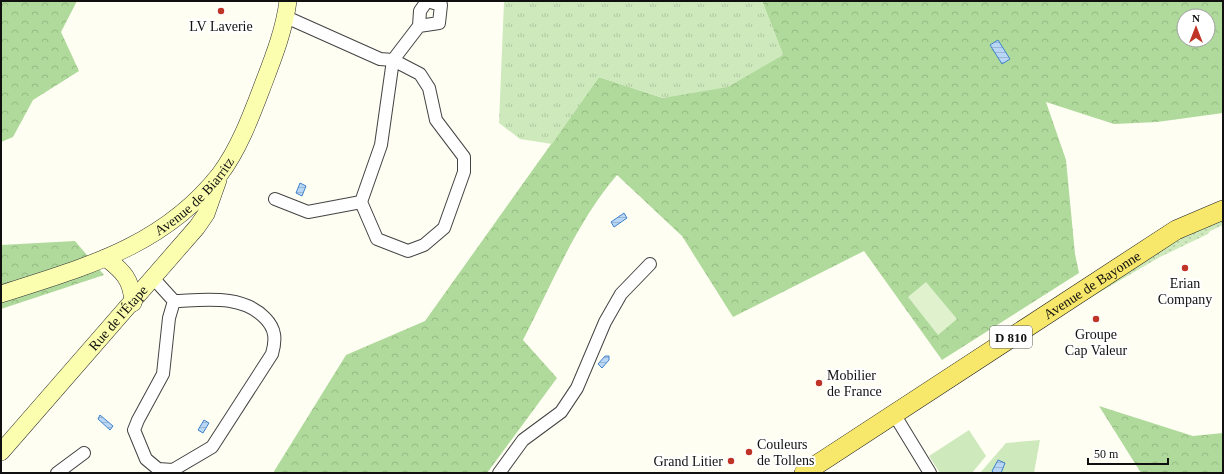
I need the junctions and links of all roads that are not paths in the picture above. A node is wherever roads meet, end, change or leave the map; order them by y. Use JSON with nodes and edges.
{"nodes":[{"id":1,"x":287,"y":9,"type":"edge"},
{"id":2,"x":419,"y":26,"type":"dead end"},
{"id":3,"x":393,"y":60,"type":"junction"},
{"id":4,"x":220,"y":174,"type":"junction"},
{"id":5,"x":275,"y":199,"type":"dead end"},
{"id":6,"x":361,"y":202,"type":"junction"},
{"id":7,"x":1223,"y":210,"type":"edge"},
{"id":8,"x":106,"y":258,"type":"junction"},
{"id":9,"x":650,"y":264,"type":"dead end"},
{"id":10,"x":154,"y":279,"type":"junction"},
{"id":11,"x":1,"y":294,"type":"edge"},
{"id":12,"x":174,"y":301,"type":"junction"},
{"id":13,"x":133,"y":303,"type":"junction"},
{"id":14,"x":894,"y":414,"type":"junction"},
{"id":15,"x":1,"y":452,"type":"edge"},
{"id":16,"x":84,"y":454,"type":"dead end"},
{"id":17,"x":57,"y":473,"type":"edge"},
{"id":18,"x":499,"y":473,"type":"edge"},
{"id":19,"x":804,"y":473,"type":"edge"},
{"id":20,"x":930,"y":473,"type":"edge"}],
"edges":[{"from":1,"to":3,"type":"street"},
{"from":1,"to":4,"type":"main road","name":"Avenue de Biarritz"},
{"from":2,"to":3,"type":"street"},
{"from":3,"to":6,"type":"street"},
{"from":3,"to":6,"type":"street"},
{"from":4,"to":8,"type":"main road","name":"Avenue de Biarritz"},
{"from":4,"to":10,"type":"main road","name":"Rue de l'Étape"},
{"from":5,"to":6,"type":"street"},
{"from":7,"to":14,"type":"main road","name":"Avenue de Bayonne","number":"D 810"},
{"from":8,"to":11,"type":"main road","name":"Avenue de Biarritz"},
{"from":8,"to":13,"type":"main road"},
{"from":9,"to":18,"type":"street"},
{"from":10,"to":12,"type":"street"},
{"from":10,"to":13,"type":"main road","name":"Rue de l'Étape"},
{"from":12,"to":12,"type":"street"},
{"from":13,"to":15,"type":"main road","name":"Rue de l'Étape"},
{"from":14,"to":19,"type":"main road","name":"Avenue de Bayonne","number":"D 810"},
{"from":14,"to":20,"type":"street"},
{"from":16,"to":17,"type":"street"}]}
